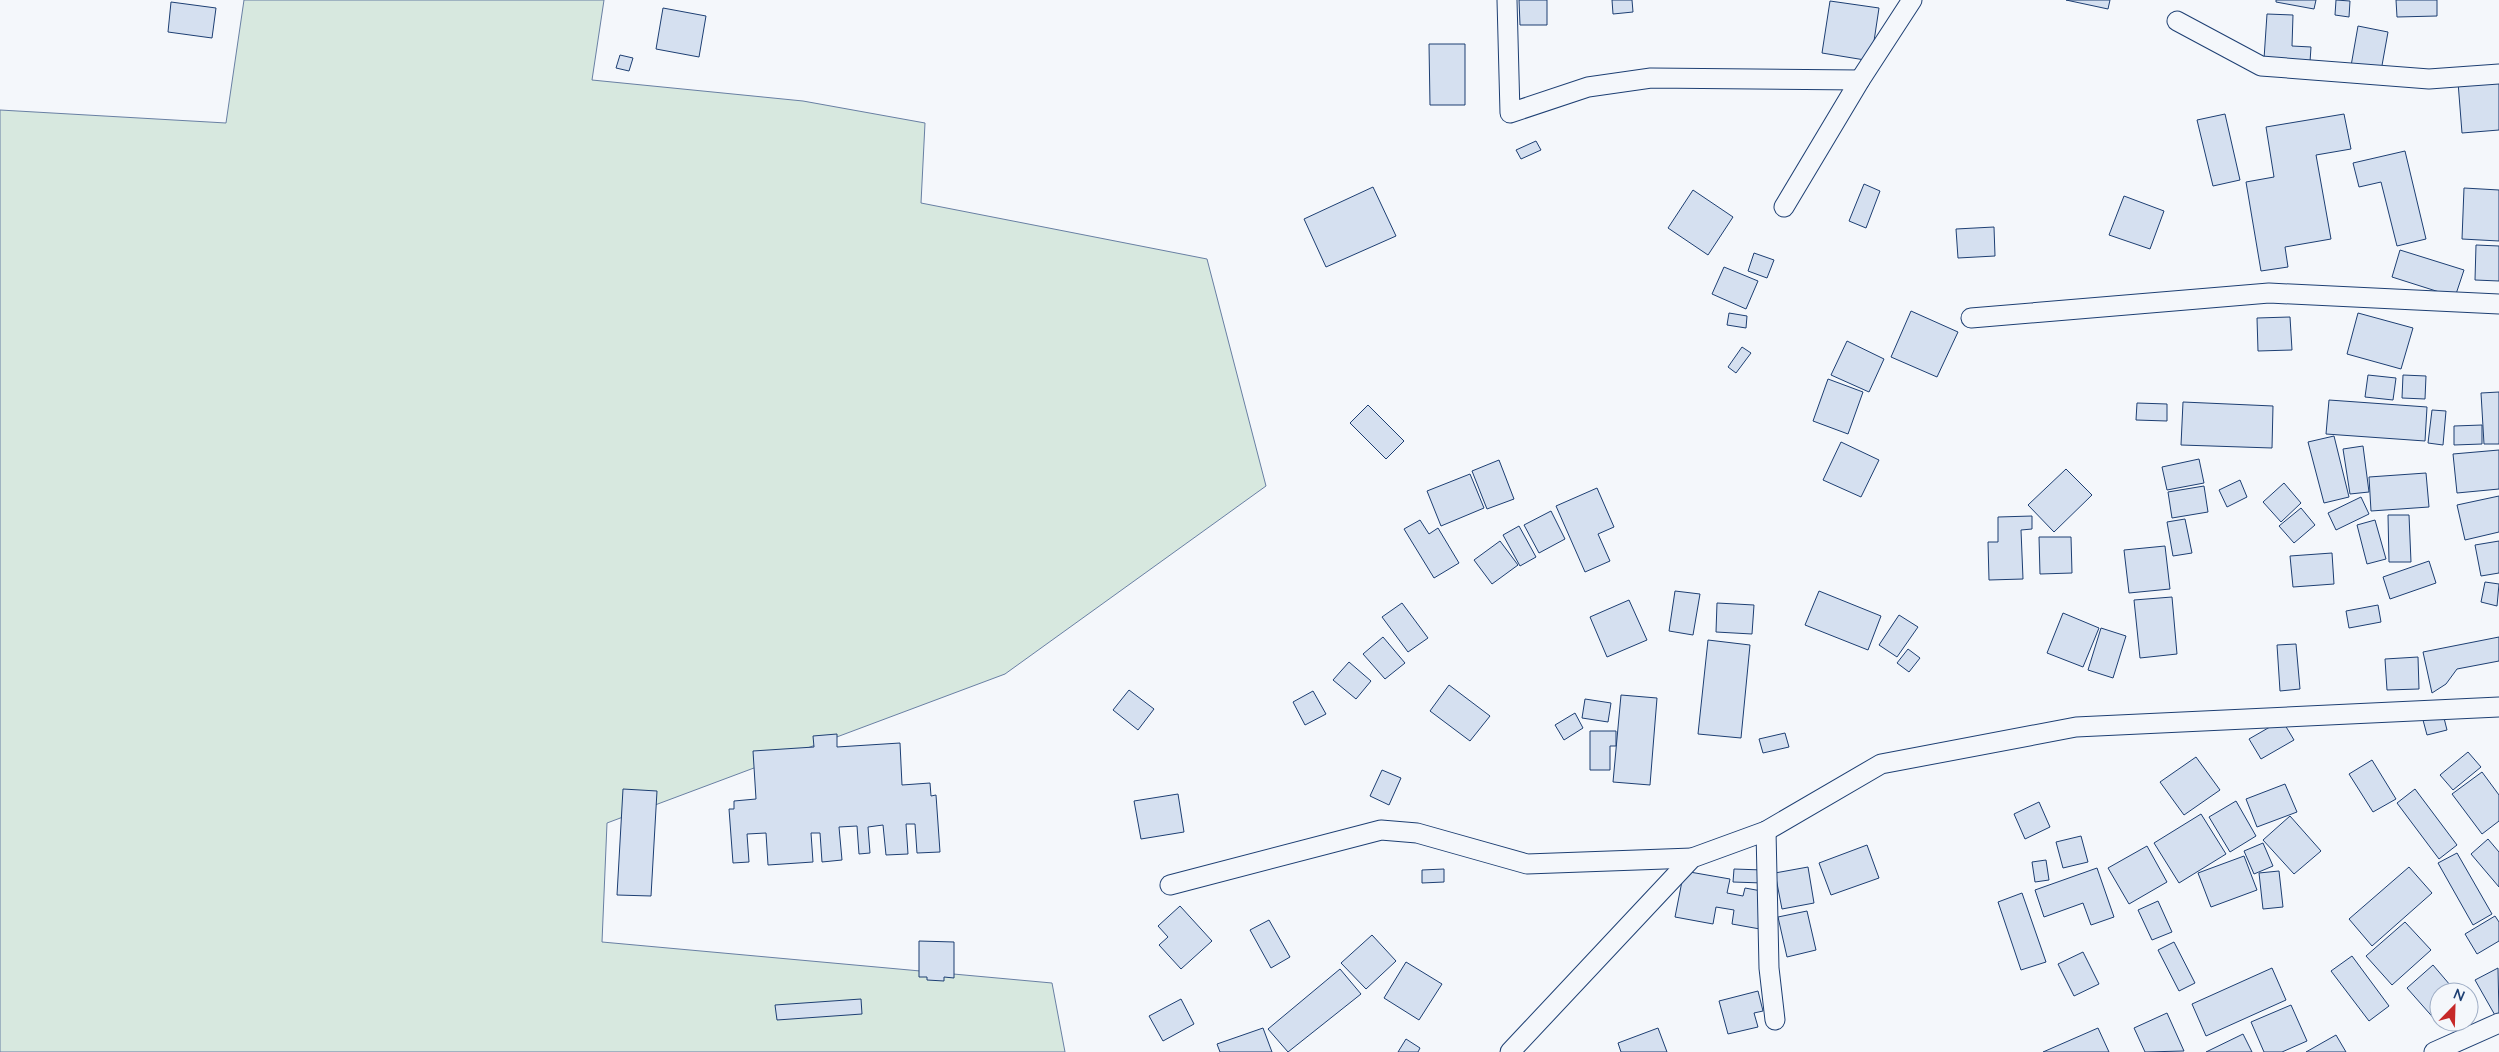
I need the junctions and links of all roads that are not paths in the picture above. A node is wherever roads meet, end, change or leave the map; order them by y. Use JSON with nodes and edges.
{"nodes":[{"id":1,"x":1507,"y":0,"type":"edge"},
{"id":2,"x":1912,"y":0,"type":"edge"},
{"id":3,"x":2177,"y":21,"type":"dead end"},
{"id":4,"x":2499,"y":74,"type":"edge"},
{"id":5,"x":1860,"y":80,"type":"junction"},
{"id":6,"x":1784,"y":207,"type":"dead end"},
{"id":7,"x":2499,"y":304,"type":"edge"},
{"id":8,"x":1971,"y":318,"type":"dead end"},
{"id":9,"x":2499,"y":707,"type":"edge"},
{"id":10,"x":1766,"y":831,"type":"junction"},
{"id":11,"x":1692,"y":858,"type":"junction"},
{"id":12,"x":1170,"y":885,"type":"dead end"},
{"id":13,"x":1774,"y":1020,"type":"dead end"},
{"id":14,"x":2499,"y":1022,"type":"edge"},
{"id":15,"x":1510,"y":1052,"type":"edge"},
{"id":16,"x":2434,"y":1052,"type":"edge"}],
"edges":[{"from":1,"to":5,"type":"street"},
{"from":2,"to":5,"type":"street"},
{"from":3,"to":4,"type":"street"},
{"from":5,"to":6,"type":"street"},
{"from":7,"to":8,"type":"street"},
{"from":9,"to":10,"type":"street"},
{"from":10,"to":11,"type":"street"},
{"from":10,"to":13,"type":"street"},
{"from":11,"to":12,"type":"street"},
{"from":11,"to":15,"type":"street"},
{"from":14,"to":16,"type":"street"}]}
